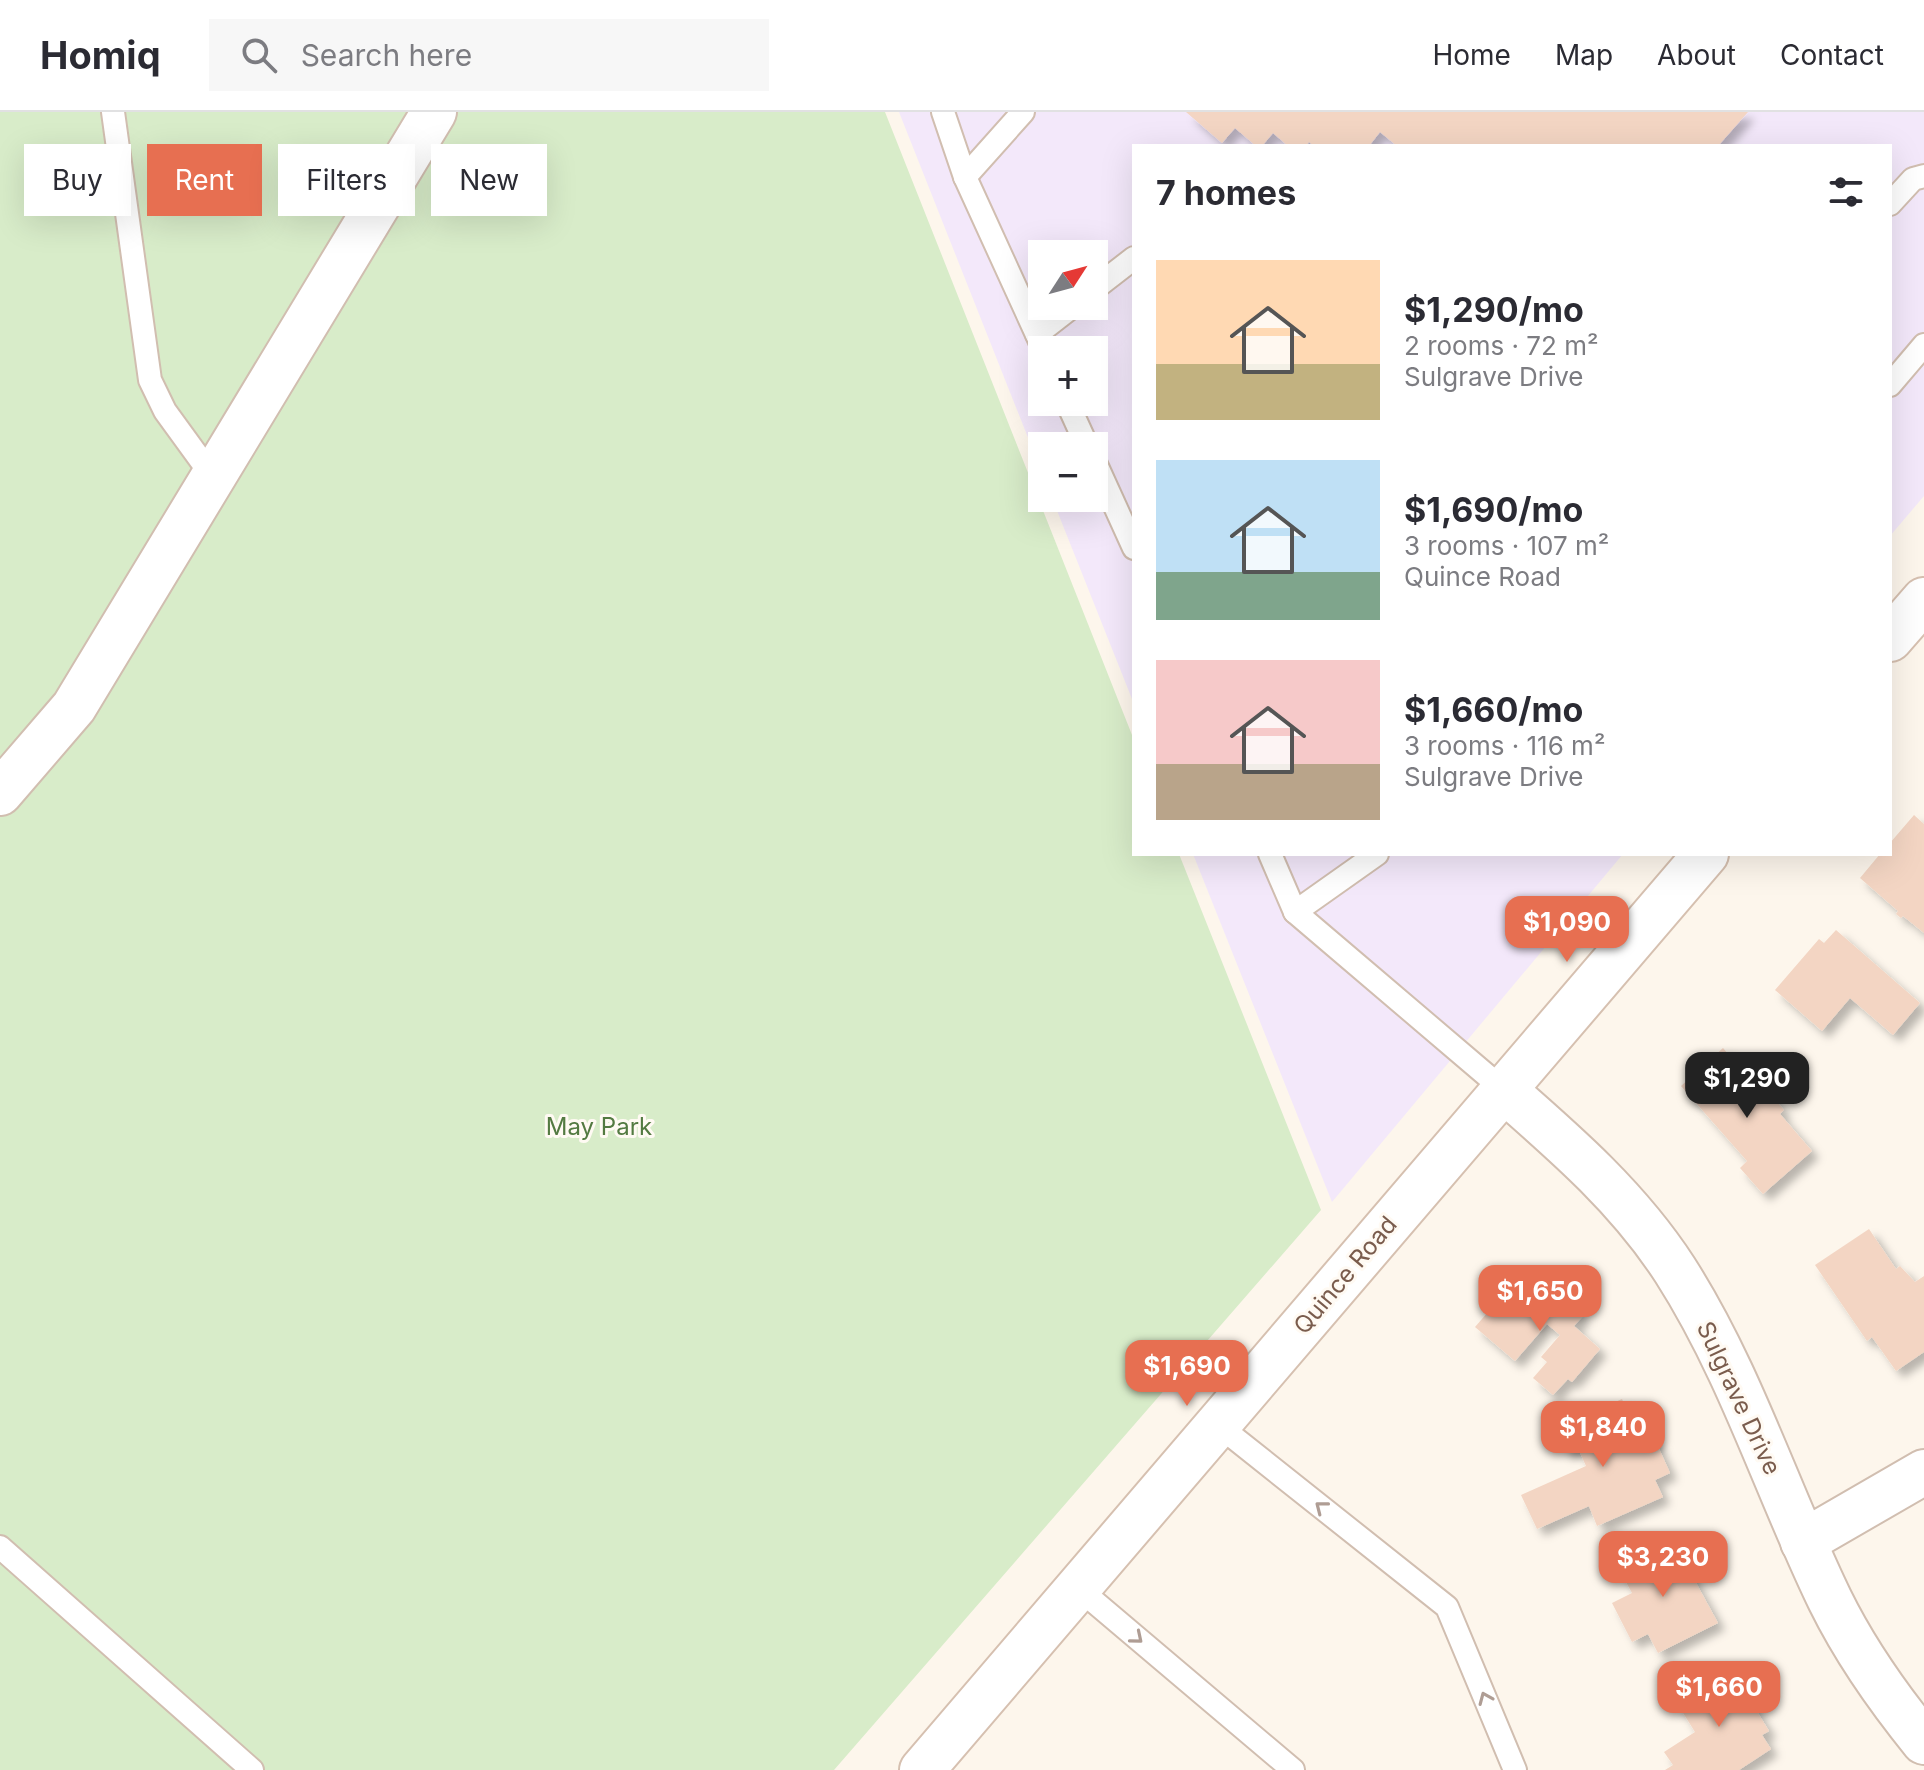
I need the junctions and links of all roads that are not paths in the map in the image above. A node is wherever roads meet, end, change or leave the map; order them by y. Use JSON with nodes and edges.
{"nodes":[{"id":1,"x":113,"y":112,"type":"edge"},
{"id":2,"x":434,"y":112,"type":"edge"},
{"id":3,"x":943,"y":112,"type":"edge"},
{"id":4,"x":1023,"y":112,"type":"edge"},
{"id":5,"x":1924,"y":176,"type":"edge"},
{"id":6,"x":965,"y":177,"type":"junction"},
{"id":7,"x":1892,"y":202,"type":"edge"},
{"id":8,"x":1132,"y":260,"type":"edge"},
{"id":9,"x":1108,"y":278,"type":"edge"},
{"id":10,"x":1060,"y":320,"type":"edge"},
{"id":11,"x":1037,"y":336,"type":"edge"},
{"id":12,"x":1046,"y":336,"type":"edge"},
{"id":13,"x":1924,"y":345,"type":"edge"},
{"id":14,"x":1892,"y":383,"type":"edge"},
{"id":15,"x":213,"y":477,"type":"junction"},
{"id":16,"x":1108,"y":491,"type":"edge"},
{"id":17,"x":1132,"y":544,"type":"edge"},
{"id":18,"x":1924,"y":600,"type":"edge"},
{"id":19,"x":1892,"y":637,"type":"edge"},
{"id":20,"x":0,"y":793,"type":"edge"},
{"id":21,"x":1271,"y":856,"type":"edge"},
{"id":22,"x":1374,"y":856,"type":"edge"},
{"id":23,"x":1704,"y":856,"type":"edge"},
{"id":24,"x":1295,"y":912,"type":"junction"},
{"id":25,"x":1504,"y":1090,"type":"junction"},
{"id":26,"x":1218,"y":1425,"type":"junction"},
{"id":27,"x":1924,"y":1472,"type":"edge"},
{"id":28,"x":1803,"y":1542,"type":"junction"},
{"id":29,"x":0,"y":1547,"type":"edge"},
{"id":30,"x":1078,"y":1588,"type":"junction"},
{"id":31,"x":1924,"y":1742,"type":"edge"},
{"id":32,"x":252,"y":1770,"type":"edge"},
{"id":33,"x":922,"y":1770,"type":"edge"},
{"id":34,"x":1293,"y":1770,"type":"edge"},
{"id":35,"x":1515,"y":1770,"type":"edge"}],
"edges":[{"from":1,"to":15,"type":"lane"},
{"from":2,"to":15,"type":"street"},
{"from":3,"to":6,"type":"lane"},
{"from":4,"to":6,"type":"lane"},
{"from":5,"to":7,"type":"lane"},
{"from":6,"to":11,"type":"lane"},
{"from":8,"to":9,"type":"lane"},
{"from":10,"to":12,"type":"lane"},
{"from":13,"to":14,"type":"lane"},
{"from":15,"to":20,"type":"street"},
{"from":16,"to":17,"type":"lane"},
{"from":18,"to":19,"type":"street"},
{"from":21,"to":24,"type":"lane"},
{"from":22,"to":24,"type":"lane"},
{"from":23,"to":25,"type":"street","name":"Quince Road"},
{"from":24,"to":25,"type":"lane"},
{"from":25,"to":26,"type":"street","name":"Quince Road"},
{"from":25,"to":28,"type":"street","name":"Sulgrave Drive"},
{"from":26,"to":30,"type":"street","name":"Quince Road"},
{"from":35,"to":26,"type":"lane","one_way":true},
{"from":27,"to":28,"type":"street"},
{"from":28,"to":31,"type":"street","name":"Sulgrave Drive"},
{"from":29,"to":32,"type":"lane"},
{"from":30,"to":33,"type":"street","name":"Quince Road"},
{"from":30,"to":34,"type":"lane","one_way":true}]}
